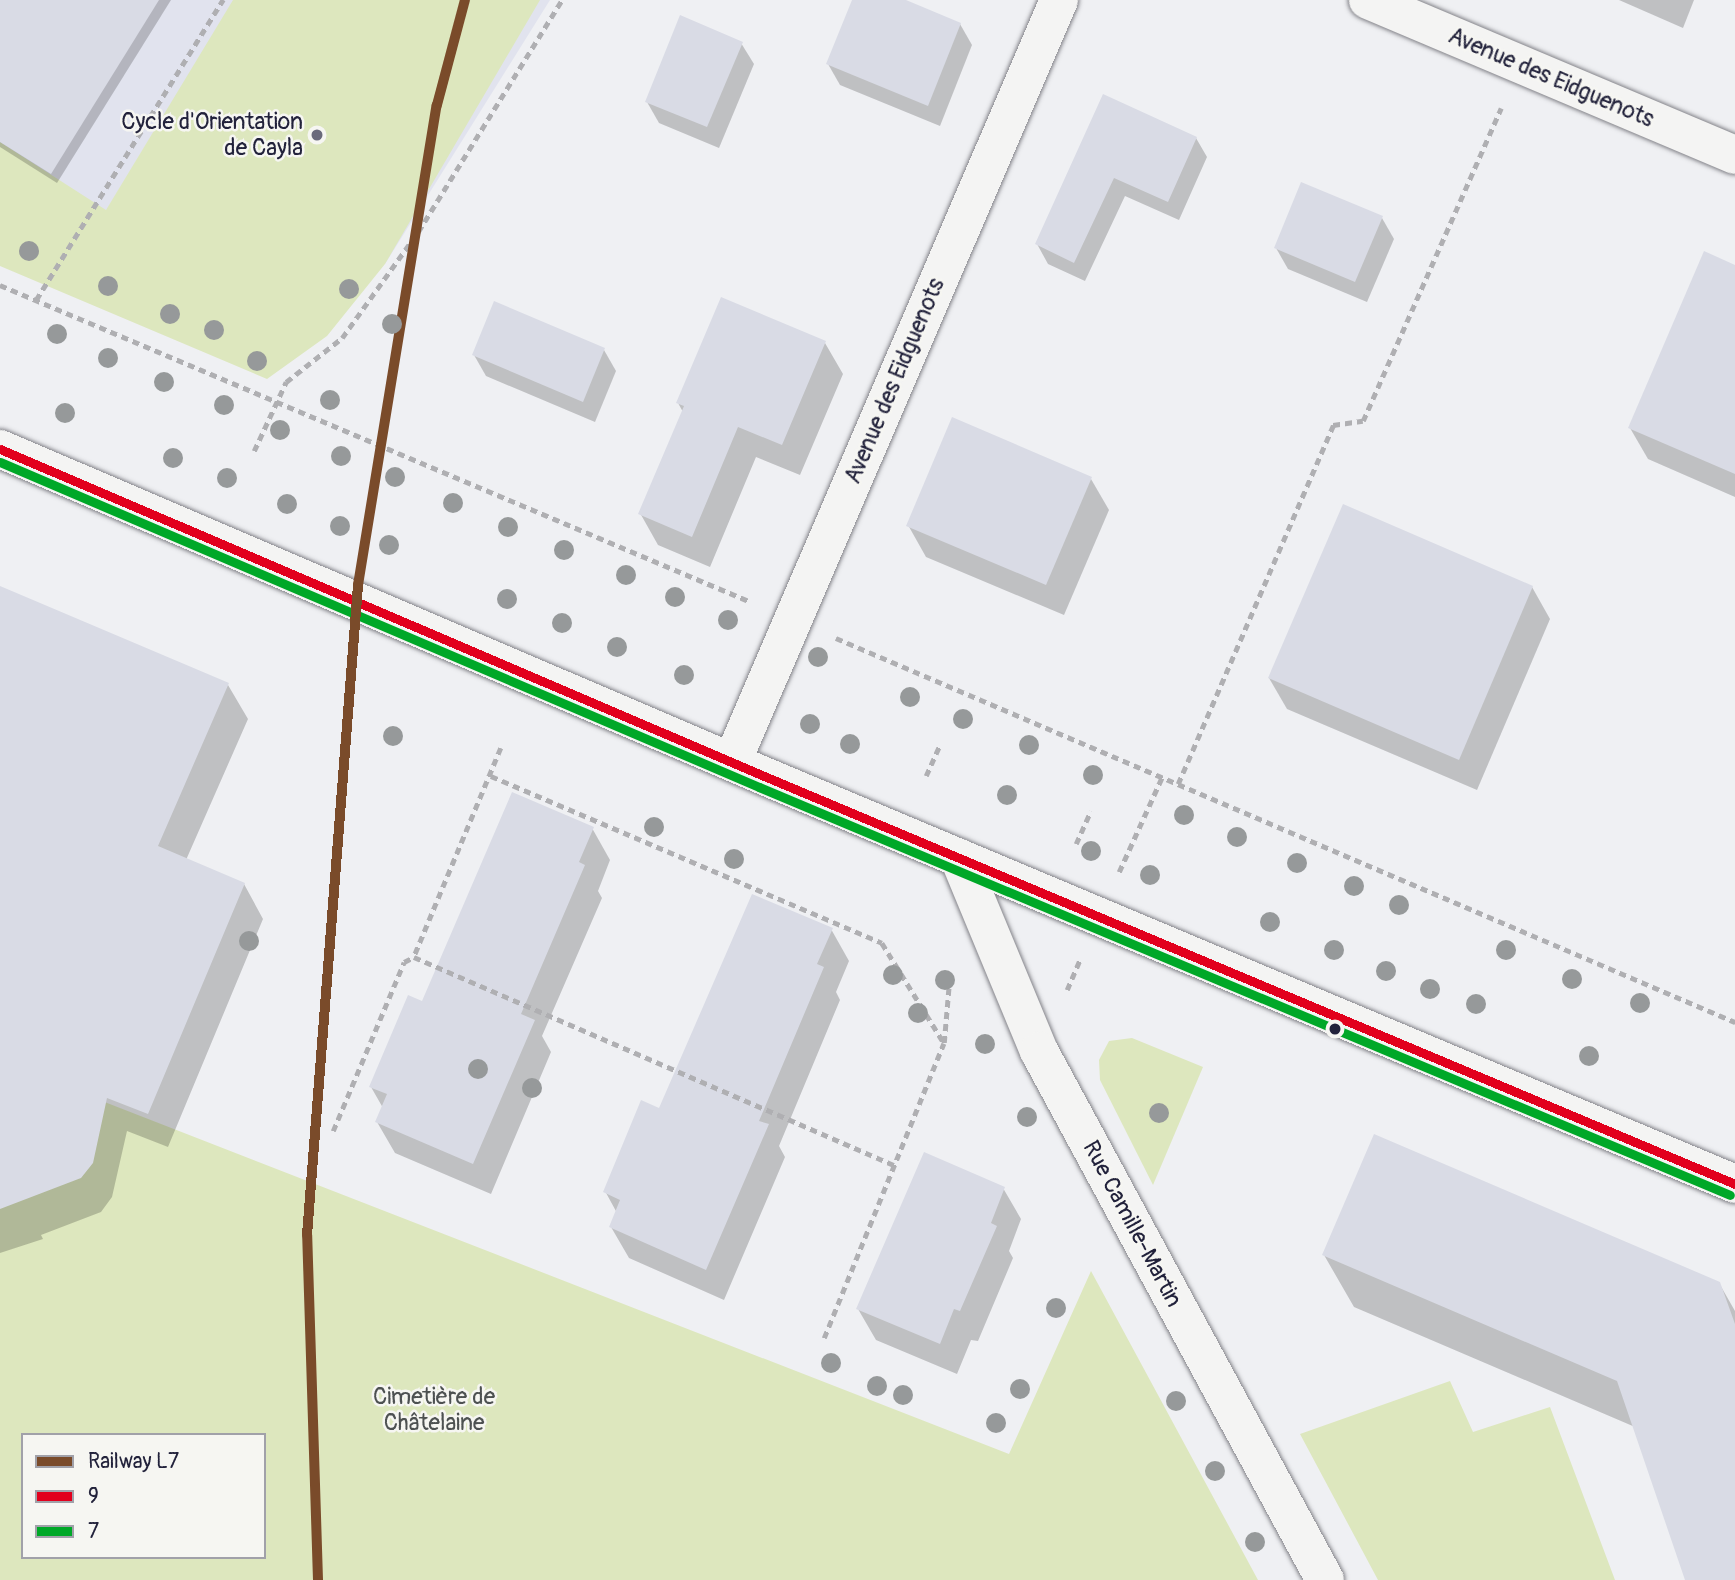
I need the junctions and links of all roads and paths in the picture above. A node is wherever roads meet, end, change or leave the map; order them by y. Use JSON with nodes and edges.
{"nodes":[{"id":1,"x":223,"y":0,"type":"edge"},
{"id":2,"x":562,"y":0,"type":"edge"},
{"id":3,"x":1059,"y":0,"type":"edge"},
{"id":4,"x":1368,"y":0,"type":"edge"},
{"id":5,"x":1518,"y":65,"type":"junction"},
{"id":6,"x":1735,"y":155,"type":"edge"},
{"id":7,"x":0,"y":285,"type":"edge"},
{"id":8,"x":36,"y":300,"type":"junction"},
{"id":9,"x":274,"y":402,"type":"junction"},
{"id":10,"x":0,"y":449,"type":"edge"},
{"id":11,"x":254,"y":451,"type":"dead end"},
{"id":12,"x":795,"y":620,"type":"junction"},
{"id":13,"x":940,"y":745,"type":"dead end"},
{"id":14,"x":501,"y":748,"type":"dead end"},
{"id":15,"x":732,"y":762,"type":"junction"},
{"id":16,"x":491,"y":776,"type":"junction"},
{"id":17,"x":926,"y":776,"type":"dead end"},
{"id":18,"x":1162,"y":777,"type":"junction"},
{"id":19,"x":1178,"y":784,"type":"junction"},
{"id":20,"x":1091,"y":811,"type":"dead end"},
{"id":21,"x":1076,"y":844,"type":"dead end"},
{"id":22,"x":959,"y":858,"type":"junction"},
{"id":23,"x":1100,"y":917,"type":"junction"},
{"id":24,"x":414,"y":957,"type":"junction"},
{"id":25,"x":950,"y":973,"type":"dead end"},
{"id":26,"x":1735,"y":1022,"type":"edge"},
{"id":27,"x":944,"y":1043,"type":"junction"},
{"id":28,"x":1039,"y":1051,"type":"junction"},
{"id":29,"x":333,"y":1131,"type":"dead end"},
{"id":30,"x":894,"y":1165,"type":"junction"},
{"id":31,"x":1735,"y":1184,"type":"edge"},
{"id":32,"x":824,"y":1338,"type":"dead end"},
{"id":33,"x":1325,"y":1580,"type":"edge"}],
"edges":[{"from":1,"to":8,"type":"path"},
{"from":2,"to":9,"type":"path"},
{"from":3,"to":12,"type":"street","name":"Avenue des Eidguenots"},
{"from":4,"to":5,"type":"street","name":"Avenue des Eidguenots"},
{"from":5,"to":6,"type":"street","name":"Avenue des Eidguenots"},
{"from":5,"to":19,"type":"path"},
{"from":7,"to":8,"type":"path"},
{"from":8,"to":9,"type":"path"},
{"from":9,"to":11,"type":"path"},
{"from":9,"to":12,"type":"path"},
{"from":10,"to":15,"type":"street"},
{"from":12,"to":15,"type":"street","name":"Avenue des Eidguenots"},
{"from":12,"to":18,"type":"path"},
{"from":13,"to":17,"type":"path"},
{"from":14,"to":16,"type":"path"},
{"from":15,"to":22,"type":"street"},
{"from":16,"to":24,"type":"path"},
{"from":16,"to":27,"type":"path"},
{"from":18,"to":19,"type":"path"},
{"from":18,"to":23,"type":"path"},
{"from":19,"to":26,"type":"path"},
{"from":20,"to":21,"type":"path"},
{"from":22,"to":23,"type":"street"},
{"from":22,"to":28,"type":"street","name":"Rue Camille-Martin"},
{"from":23,"to":28,"type":"path"},
{"from":23,"to":31,"type":"street"},
{"from":24,"to":29,"type":"path"},
{"from":24,"to":30,"type":"path"},
{"from":25,"to":27,"type":"path"},
{"from":27,"to":30,"type":"path"},
{"from":28,"to":33,"type":"street","name":"Rue Camille-Martin"},
{"from":30,"to":32,"type":"path"}]}
